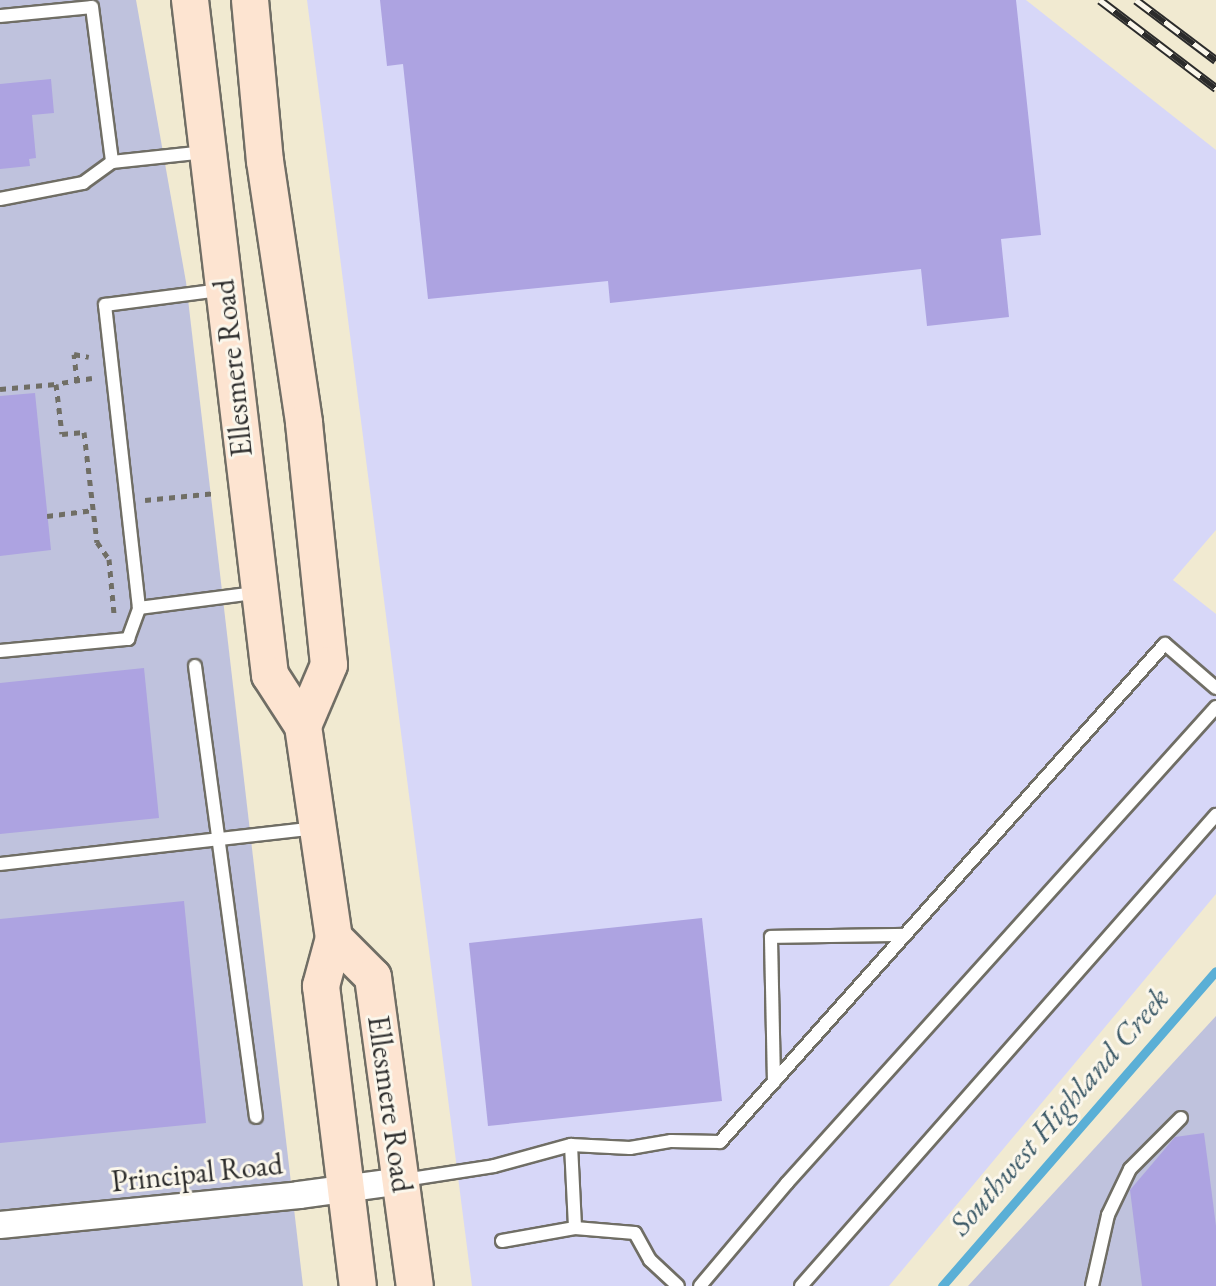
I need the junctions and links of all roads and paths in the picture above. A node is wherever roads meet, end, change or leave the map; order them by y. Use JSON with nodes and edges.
{"nodes":[{"id":1,"x":190,"y":0,"type":"edge"},
{"id":2,"x":250,"y":0,"type":"edge"},
{"id":3,"x":0,"y":16,"type":"edge"},
{"id":4,"x":210,"y":159,"type":"junction"},
{"id":5,"x":265,"y":161,"type":"junction"},
{"id":6,"x":112,"y":162,"type":"junction"},
{"id":7,"x":0,"y":199,"type":"edge"},
{"id":8,"x":224,"y":289,"type":"junction"},
{"id":9,"x":77,"y":382,"type":"junction"},
{"id":10,"x":56,"y":384,"type":"junction"},
{"id":11,"x":0,"y":389,"type":"edge"},
{"id":12,"x":216,"y":493,"type":"dead end"},
{"id":13,"x":139,"y":501,"type":"dead end"},
{"id":14,"x":94,"y":510,"type":"junction"},
{"id":15,"x":47,"y":516,"type":"dead end"},
{"id":16,"x":259,"y":592,"type":"junction"},
{"id":17,"x":139,"y":608,"type":"junction"},
{"id":18,"x":114,"y":619,"type":"dead end"},
{"id":19,"x":0,"y":651,"type":"edge"},
{"id":20,"x":195,"y":666,"type":"dead end"},
{"id":21,"x":1216,"y":688,"type":"edge"},
{"id":22,"x":1216,"y":707,"type":"edge"},
{"id":23,"x":303,"y":726,"type":"junction"},
{"id":24,"x":1216,"y":815,"type":"edge"},
{"id":25,"x":318,"y":827,"type":"junction"},
{"id":26,"x":220,"y":839,"type":"junction"},
{"id":27,"x":0,"y":864,"type":"edge"},
{"id":28,"x":905,"y":935,"type":"junction"},
{"id":29,"x":334,"y":938,"type":"junction"},
{"id":30,"x":774,"y":1082,"type":"junction"},
{"id":31,"x":256,"y":1117,"type":"dead end"},
{"id":32,"x":1181,"y":1118,"type":"dead end"},
{"id":33,"x":571,"y":1145,"type":"junction"},
{"id":34,"x":401,"y":1181,"type":"junction"},
{"id":35,"x":347,"y":1189,"type":"junction"},
{"id":36,"x":0,"y":1225,"type":"edge"},
{"id":37,"x":575,"y":1228,"type":"junction"},
{"id":38,"x":502,"y":1241,"type":"dead end"},
{"id":39,"x":358,"y":1286,"type":"edge"},
{"id":40,"x":415,"y":1286,"type":"edge"},
{"id":41,"x":678,"y":1286,"type":"edge"},
{"id":42,"x":700,"y":1286,"type":"edge"},
{"id":43,"x":801,"y":1286,"type":"edge"},
{"id":44,"x":1092,"y":1286,"type":"edge"}],
"edges":[{"from":1,"to":4,"type":"main road","name":"Ellesmere Road"},
{"from":2,"to":5,"type":"main road","name":"Ellesmere Road"},
{"from":3,"to":6,"type":"lane"},
{"from":4,"to":5,"type":"main road"},
{"from":4,"to":6,"type":"lane"},
{"from":4,"to":8,"type":"main road","name":"Ellesmere Road"},
{"from":5,"to":23,"type":"main road","name":"Ellesmere Road"},
{"from":6,"to":7,"type":"lane"},
{"from":8,"to":16,"type":"main road","name":"Ellesmere Road"},
{"from":8,"to":17,"type":"lane"},
{"from":9,"to":9,"type":"path"},
{"from":9,"to":10,"type":"path"},
{"from":10,"to":11,"type":"path"},
{"from":10,"to":14,"type":"path"},
{"from":12,"to":13,"type":"path"},
{"from":14,"to":15,"type":"path"},
{"from":14,"to":18,"type":"path"},
{"from":16,"to":17,"type":"lane"},
{"from":16,"to":23,"type":"main road","name":"Ellesmere Road"},
{"from":17,"to":19,"type":"lane"},
{"from":20,"to":26,"type":"lane"},
{"from":21,"to":28,"type":"lane"},
{"from":22,"to":42,"type":"lane"},
{"from":23,"to":25,"type":"main road","name":"Ellesmere Road"},
{"from":24,"to":43,"type":"lane"},
{"from":25,"to":26,"type":"lane"},
{"from":25,"to":29,"type":"main road","name":"Ellesmere Road"},
{"from":26,"to":27,"type":"lane"},
{"from":26,"to":31,"type":"lane"},
{"from":28,"to":30,"type":"lane"},
{"from":28,"to":30,"type":"lane"},
{"from":29,"to":34,"type":"main road","name":"Ellesmere Road"},
{"from":29,"to":35,"type":"main road","name":"Ellesmere Road"},
{"from":30,"to":33,"type":"lane"},
{"from":32,"to":44,"type":"lane"},
{"from":33,"to":34,"type":"lane"},
{"from":33,"to":37,"type":"lane"},
{"from":34,"to":35,"type":"street","name":"Principal Road"},
{"from":34,"to":40,"type":"main road","name":"Ellesmere Road"},
{"from":35,"to":36,"type":"street","name":"Principal Road"},
{"from":35,"to":39,"type":"main road","name":"Ellesmere Road"},
{"from":37,"to":38,"type":"lane"},
{"from":37,"to":41,"type":"lane"}]}
